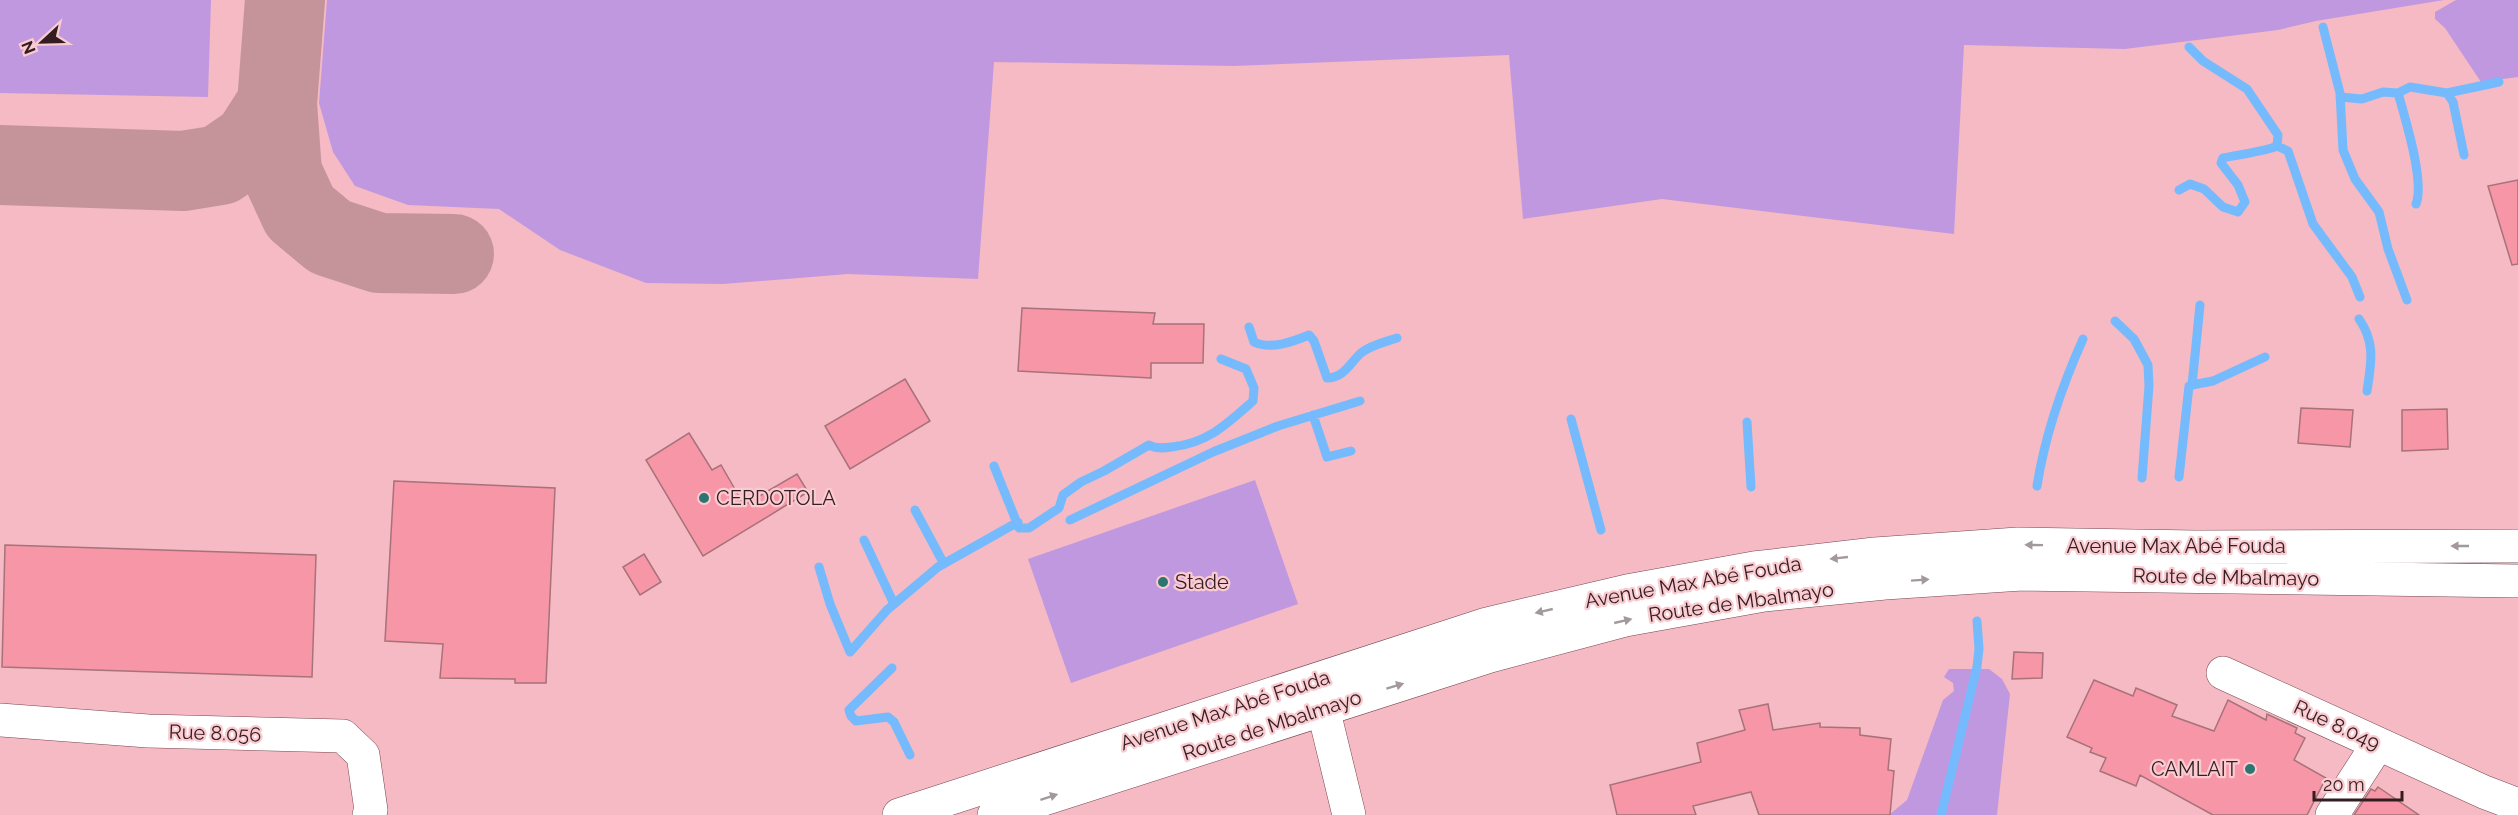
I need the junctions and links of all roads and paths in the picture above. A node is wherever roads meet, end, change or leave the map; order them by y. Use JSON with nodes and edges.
{"nodes":[{"id":1,"x":2518,"y":546,"type":"edge"},
{"id":2,"x":2518,"y":581,"type":"edge"},
{"id":3,"x":2223,"y":673,"type":"dead end"},
{"id":4,"x":1323,"y":708,"type":"junction"},
{"id":5,"x":0,"y":720,"type":"edge"},
{"id":6,"x":2378,"y":744,"type":"junction"},
{"id":7,"x":2518,"y":805,"type":"edge"},
{"id":8,"x":369,"y":815,"type":"edge"},
{"id":9,"x":899,"y":815,"type":"edge"},
{"id":10,"x":994,"y":815,"type":"edge"},
{"id":11,"x":1349,"y":815,"type":"edge"},
{"id":12,"x":2332,"y":815,"type":"edge"}],
"edges":[{"from":1,"to":9,"type":"main road","name":"Avenue Max Abé Fouda","one_way":true},
{"from":4,"to":2,"type":"main road","name":"Route de Mbalmayo","one_way":true},
{"from":3,"to":6,"type":"main road","name":"Rue 8.049"},
{"from":10,"to":4,"type":"main road","name":"Route de Mbalmayo","one_way":true},
{"from":4,"to":11,"type":"main road"},
{"from":5,"to":8,"type":"main road","name":"Rue 8.056"},
{"from":6,"to":7,"type":"main road","name":"Rue 8.049"},
{"from":6,"to":12,"type":"main road"}]}
